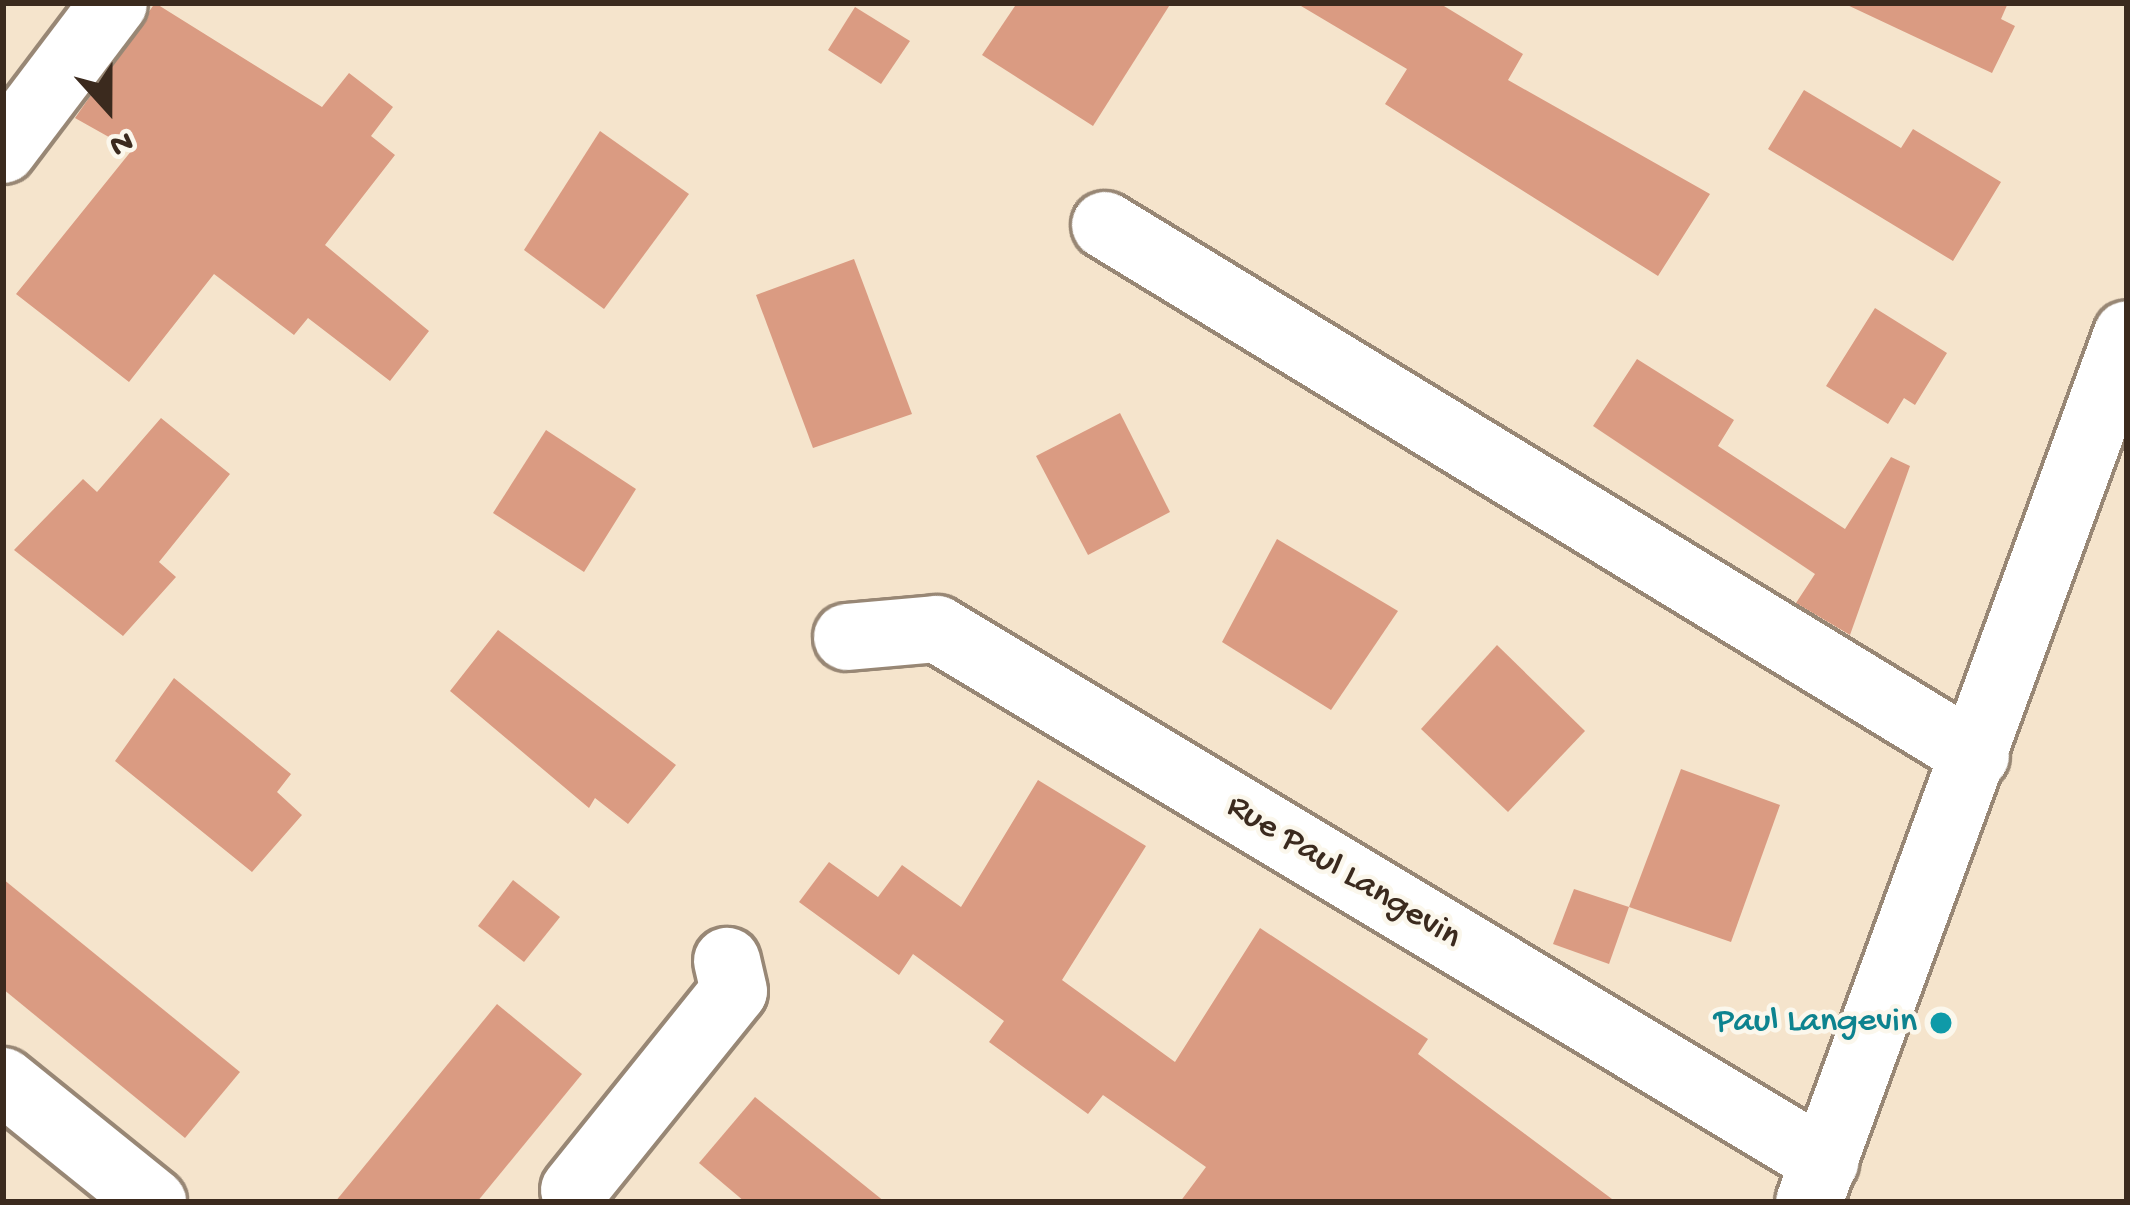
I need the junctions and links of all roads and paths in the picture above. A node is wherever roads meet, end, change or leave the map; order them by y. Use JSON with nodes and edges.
{"nodes":[{"id":1,"x":114,"y":3,"type":"edge"},
{"id":2,"x":3,"y":151,"type":"edge"},
{"id":3,"x":1105,"y":225,"type":"dead end"},
{"id":4,"x":2127,"y":334,"type":"edge"},
{"id":5,"x":848,"y":637,"type":"dead end"},
{"id":6,"x":1976,"y":756,"type":"junction"},
{"id":7,"x":727,"y":962,"type":"dead end"},
{"id":8,"x":3,"y":1081,"type":"edge"},
{"id":9,"x":1817,"y":1182,"type":"edge"},
{"id":10,"x":575,"y":1198,"type":"edge"},
{"id":11,"x":153,"y":1202,"type":"edge"}],
"edges":[{"from":1,"to":2,"type":"street"},
{"from":3,"to":6,"type":"street"},
{"from":4,"to":6,"type":"street","name":"Rue Paul Langevin"},
{"from":5,"to":9,"type":"street","name":"Rue Paul Langevin"},
{"from":6,"to":9,"type":"street","name":"Rue Paul Langevin"},
{"from":7,"to":10,"type":"street"},
{"from":8,"to":11,"type":"street"}]}
